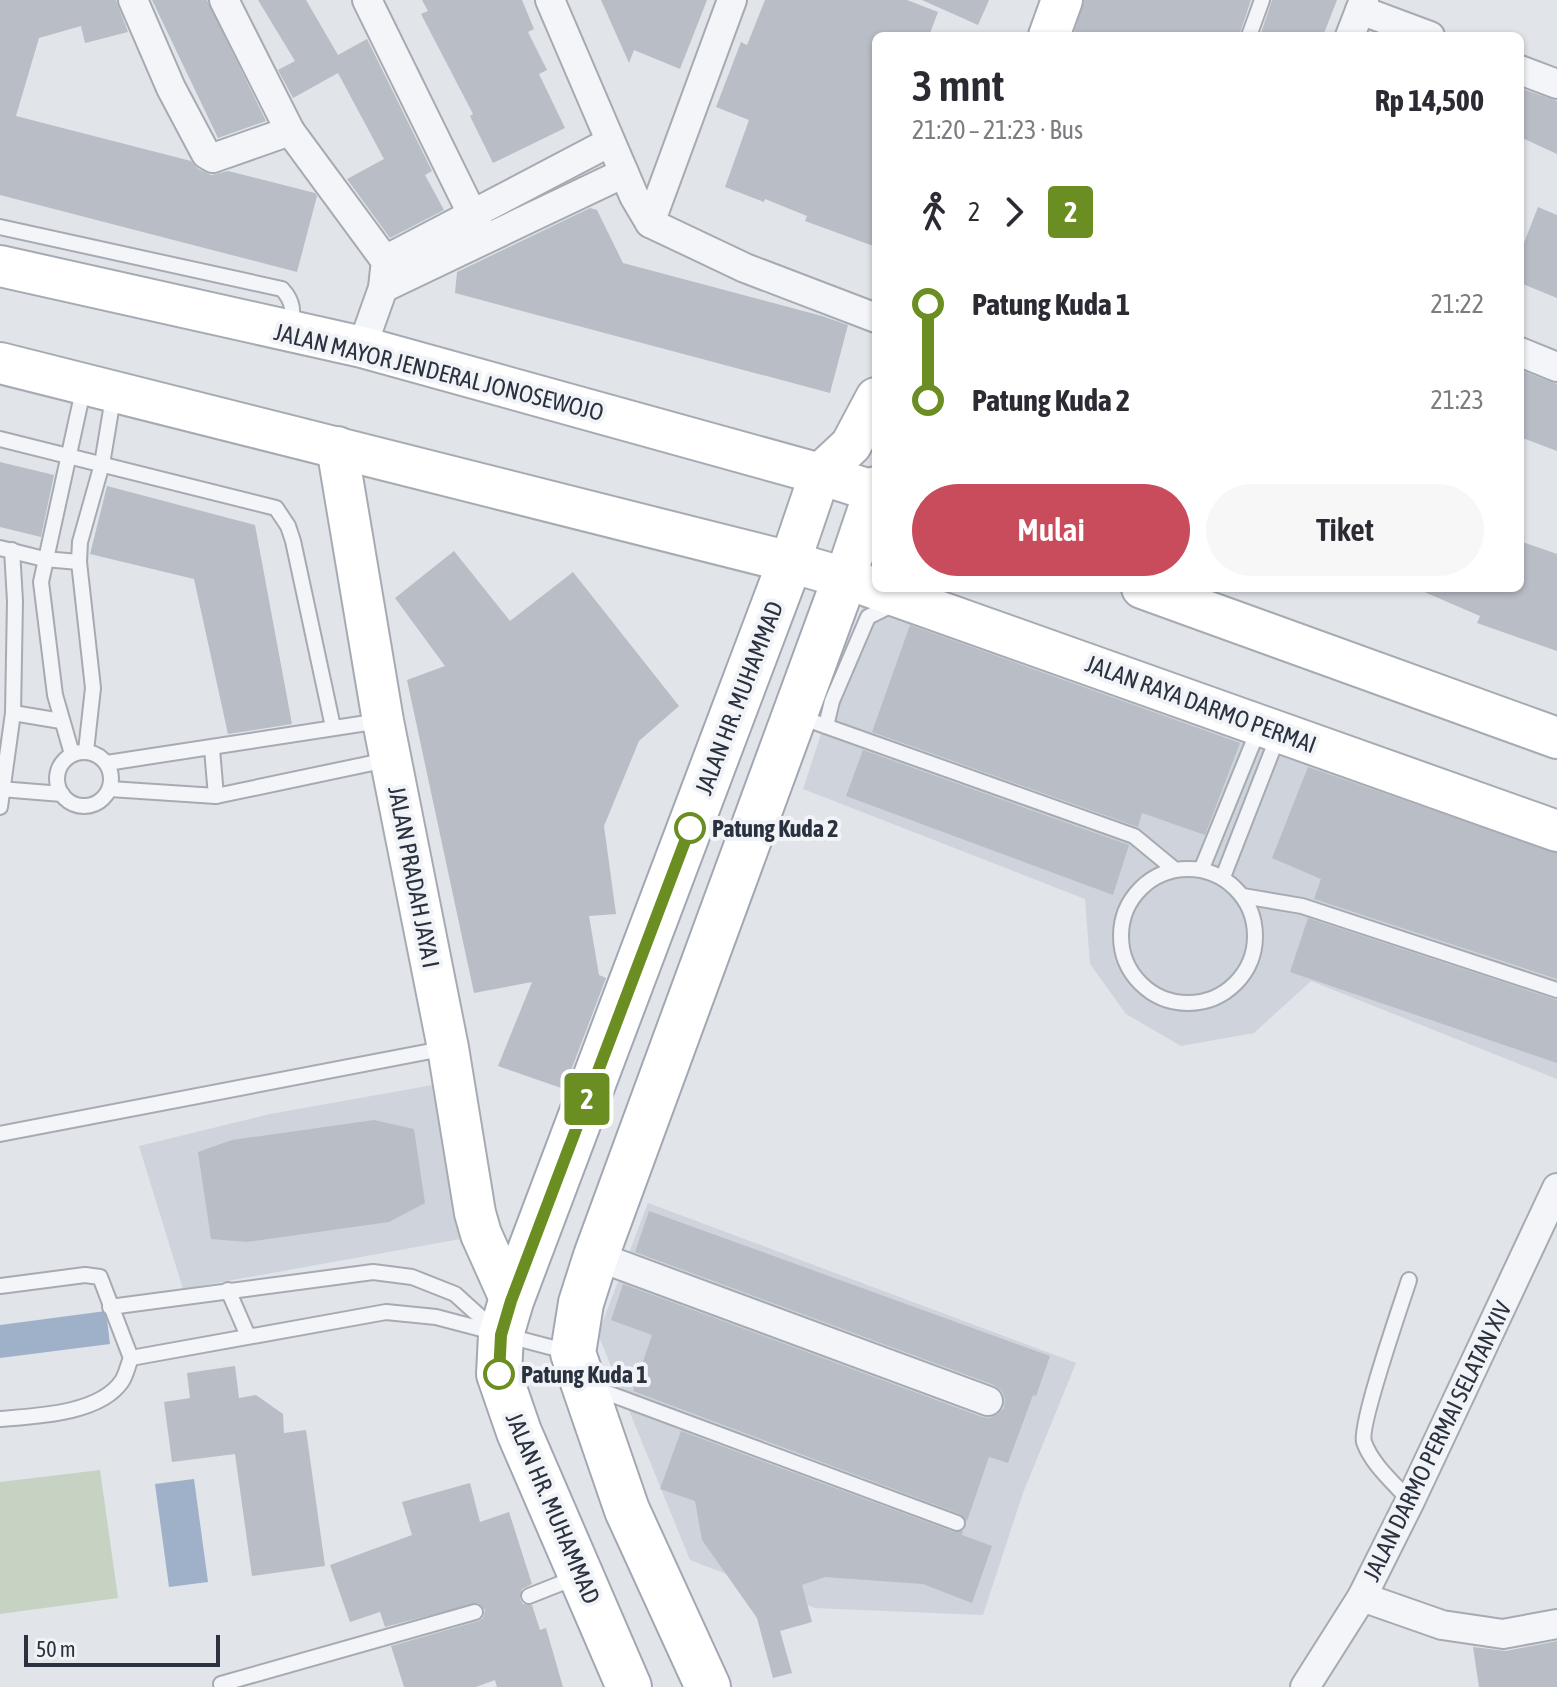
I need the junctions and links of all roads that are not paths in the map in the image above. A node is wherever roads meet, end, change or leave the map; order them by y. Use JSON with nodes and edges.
{"nodes":[{"id":1,"x":133,"y":0,"type":"edge"},
{"id":2,"x":224,"y":0,"type":"edge"},
{"id":3,"x":367,"y":0,"type":"edge"},
{"id":4,"x":550,"y":0,"type":"edge"},
{"id":5,"x":732,"y":0,"type":"edge"},
{"id":6,"x":1062,"y":0,"type":"edge"},
{"id":7,"x":1262,"y":0,"type":"edge"},
{"id":8,"x":1358,"y":15,"type":"edge"},
{"id":9,"x":1050,"y":32,"type":"edge"},
{"id":10,"x":1250,"y":32,"type":"edge"},
{"id":11,"x":1416,"y":32,"type":"edge"},
{"id":12,"x":1524,"y":72,"type":"edge"},
{"id":13,"x":1557,"y":84,"type":"edge"},
{"id":14,"x":290,"y":131,"type":"junction"},
{"id":15,"x":610,"y":142,"type":"junction"},
{"id":16,"x":624,"y":173,"type":"junction"},
{"id":17,"x":650,"y":223,"type":"junction"},
{"id":18,"x":478,"y":226,"type":"junction"},
{"id":19,"x":0,"y":227,"type":"edge"},
{"id":20,"x":0,"y":266,"type":"edge"},
{"id":21,"x":384,"y":274,"type":"junction"},
{"id":22,"x":872,"y":316,"type":"edge"},
{"id":23,"x":290,"y":332,"type":"junction"},
{"id":24,"x":362,"y":347,"type":"junction"},
{"id":25,"x":1524,"y":354,"type":"edge"},
{"id":26,"x":0,"y":363,"type":"edge"},
{"id":27,"x":1557,"y":367,"type":"edge"},
{"id":28,"x":99,"y":388,"type":"junction"},
{"id":29,"x":872,"y":406,"type":"edge"},
{"id":30,"x":0,"y":439,"type":"edge"},
{"id":31,"x":337,"y":447,"type":"junction"},
{"id":32,"x":68,"y":456,"type":"junction"},
{"id":33,"x":102,"y":464,"type":"junction"},
{"id":34,"x":820,"y":474,"type":"junction"},
{"id":35,"x":872,"y":489,"type":"edge"},
{"id":36,"x":872,"y":501,"type":"edge"},
{"id":37,"x":6,"y":549,"type":"edge"},
{"id":38,"x":44,"y":559,"type":"junction"},
{"id":39,"x":79,"y":562,"type":"junction"},
{"id":40,"x":790,"y":562,"type":"junction"},
{"id":41,"x":845,"y":578,"type":"junction"},
{"id":42,"x":872,"y":588,"type":"edge"},
{"id":43,"x":884,"y":592,"type":"edge"},
{"id":44,"x":1153,"y":592,"type":"edge"},
{"id":45,"x":13,"y":713,"type":"junction"},
{"id":46,"x":810,"y":720,"type":"junction"},
{"id":47,"x":61,"y":721,"type":"junction"},
{"id":48,"x":383,"y":721,"type":"junction"},
{"id":49,"x":333,"y":727,"type":"junction"},
{"id":50,"x":1269,"y":732,"type":"junction"},
{"id":51,"x":1557,"y":738,"type":"edge"},
{"id":52,"x":212,"y":749,"type":"junction"},
{"id":53,"x":79,"y":752,"type":"junction"},
{"id":54,"x":391,"y":759,"type":"junction"},
{"id":55,"x":107,"y":763,"type":"junction"},
{"id":56,"x":1,"y":789,"type":"edge"},
{"id":57,"x":110,"y":789,"type":"junction"},
{"id":58,"x":62,"y":794,"type":"junction"},
{"id":59,"x":216,"y":796,"type":"junction"},
{"id":60,"x":0,"y":807,"type":"edge"},
{"id":61,"x":1557,"y":831,"type":"edge"},
{"id":62,"x":1557,"y":839,"type":"edge"},
{"id":63,"x":1202,"y":868,"type":"junction"},
{"id":64,"x":1174,"y":869,"type":"junction"},
{"id":65,"x":1223,"y":877,"type":"junction"},
{"id":66,"x":1243,"y":896,"type":"junction"},
{"id":67,"x":1557,"y":990,"type":"edge"},
{"id":68,"x":448,"y":1048,"type":"junction"},
{"id":69,"x":0,"y":1134,"type":"edge"},
{"id":70,"x":1557,"y":1188,"type":"edge"},
{"id":71,"x":596,"y":1256,"type":"junction"},
{"id":72,"x":1409,"y":1280,"type":"dead end"},
{"id":73,"x":0,"y":1286,"type":"edge"},
{"id":74,"x":228,"y":1290,"type":"junction"},
{"id":75,"x":110,"y":1307,"type":"junction"},
{"id":76,"x":506,"y":1318,"type":"junction"},
{"id":77,"x":248,"y":1336,"type":"junction"},
{"id":78,"x":131,"y":1358,"type":"junction"},
{"id":79,"x":578,"y":1368,"type":"junction"},
{"id":80,"x":988,"y":1401,"type":"dead end"},
{"id":81,"x":0,"y":1419,"type":"edge"},
{"id":82,"x":1410,"y":1501,"type":"junction"},
{"id":83,"x":957,"y":1523,"type":"dead end"},
{"id":84,"x":581,"y":1576,"type":"junction"},
{"id":85,"x":529,"y":1596,"type":"dead end"},
{"id":86,"x":1362,"y":1597,"type":"junction"},
{"id":87,"x":475,"y":1612,"type":"dead end"},
{"id":88,"x":1557,"y":1624,"type":"edge"},
{"id":89,"x":221,"y":1684,"type":"dead end"},
{"id":90,"x":629,"y":1687,"type":"edge"},
{"id":91,"x":708,"y":1687,"type":"edge"},
{"id":92,"x":1305,"y":1687,"type":"edge"}],
"edges":[{"from":1,"to":14,"type":"street"},
{"from":2,"to":14,"type":"street"},
{"from":3,"to":18,"type":"street"},
{"from":4,"to":15,"type":"street"},
{"from":5,"to":17,"type":"street"},
{"from":6,"to":9,"type":"street"},
{"from":7,"to":10,"type":"lane"},
{"from":8,"to":11,"type":"street"},
{"from":12,"to":13,"type":"street"},
{"from":14,"to":21,"type":"street"},
{"from":15,"to":16,"type":"street"},
{"from":15,"to":18,"type":"street"},
{"from":16,"to":17,"type":"street"},
{"from":16,"to":18,"type":"street"},
{"from":17,"to":22,"type":"street"},
{"from":18,"to":21,"type":"street"},
{"from":19,"to":23,"type":"lane"},
{"from":20,"to":23,"type":"street","name":"JALAN MAYOR JENDERAL JONOSEWOJO"},
{"from":21,"to":24,"type":"street"},
{"from":23,"to":24,"type":"street","name":"JALAN MAYOR JENDERAL JONOSEWOJO"},
{"from":24,"to":34,"type":"street","name":"JALAN MAYOR JENDERAL JONOSEWOJO"},
{"from":25,"to":27,"type":"street"},
{"from":26,"to":28,"type":"street"},
{"from":28,"to":31,"type":"street"},
{"from":28,"to":32,"type":"lane"},
{"from":28,"to":33,"type":"lane"},
{"from":29,"to":34,"type":"street"},
{"from":30,"to":32,"type":"lane"},
{"from":31,"to":40,"type":"street"},
{"from":31,"to":48,"type":"street","name":"JALAN PRADAH JAYA I"},
{"from":32,"to":33,"type":"lane"},
{"from":32,"to":38,"type":"lane"},
{"from":33,"to":39,"type":"lane"},
{"from":33,"to":49,"type":"lane"},
{"from":34,"to":35,"type":"street","name":"JALAN MAYOR JENDERAL JONOSEWOJO"},
{"from":34,"to":40,"type":"street"},
{"from":36,"to":41,"type":"street"},
{"from":37,"to":38,"type":"lane"},
{"from":37,"to":45,"type":"lane"},
{"from":38,"to":39,"type":"lane"},
{"from":38,"to":47,"type":"lane"},
{"from":39,"to":53,"type":"lane"},
{"from":40,"to":41,"type":"street"},
{"from":40,"to":76,"type":"main road","name":"JALAN HR. MUHAMMAD"},
{"from":41,"to":42,"type":"street","name":"JALAN RAYA DARMO PERMAI"},
{"from":41,"to":46,"type":"main road"},
{"from":43,"to":50,"type":"street","name":"JALAN RAYA DARMO PERMAI"},
{"from":44,"to":51,"type":"street"},
{"from":45,"to":47,"type":"lane"},
{"from":45,"to":56,"type":"lane"},
{"from":46,"to":50,"type":"lane"},
{"from":46,"to":64,"type":"lane"},
{"from":46,"to":71,"type":"main road"},
{"from":47,"to":53,"type":"lane"},
{"from":48,"to":49,"type":"lane"},
{"from":48,"to":54,"type":"street","name":"JALAN PRADAH JAYA I"},
{"from":49,"to":52,"type":"lane"},
{"from":50,"to":61,"type":"street","name":"JALAN RAYA DARMO PERMAI"},
{"from":50,"to":62,"type":"lane"},
{"from":50,"to":63,"type":"lane"},
{"from":50,"to":65,"type":"lane"},
{"from":52,"to":55,"type":"lane"},
{"from":52,"to":59,"type":"lane"},
{"from":53,"to":55,"type":"lane"},
{"from":53,"to":58,"type":"lane"},
{"from":54,"to":59,"type":"lane"},
{"from":54,"to":68,"type":"street","name":"JALAN PRADAH JAYA I"},
{"from":55,"to":57,"type":"lane"},
{"from":56,"to":58,"type":"lane"},
{"from":56,"to":60,"type":"lane"},
{"from":57,"to":58,"type":"lane"},
{"from":57,"to":59,"type":"lane"},
{"from":63,"to":64,"type":"lane"},
{"from":63,"to":65,"type":"lane"},
{"from":64,"to":66,"type":"lane"},
{"from":65,"to":66,"type":"lane"},
{"from":66,"to":67,"type":"lane"},
{"from":68,"to":69,"type":"lane"},
{"from":68,"to":76,"type":"street","name":"JALAN PRADAH JAYA I"},
{"from":70,"to":82,"type":"street","name":"JALAN DARMO PERMAI SELATAN XIV"},
{"from":71,"to":79,"type":"main road"},
{"from":71,"to":80,"type":"street"},
{"from":72,"to":82,"type":"lane"},
{"from":73,"to":75,"type":"lane"},
{"from":74,"to":75,"type":"lane"},
{"from":74,"to":76,"type":"lane"},
{"from":74,"to":77,"type":"lane"},
{"from":75,"to":78,"type":"lane"},
{"from":76,"to":77,"type":"lane"},
{"from":76,"to":79,"type":"lane"},
{"from":76,"to":84,"type":"main road","name":"JALAN HR. MUHAMMAD"},
{"from":77,"to":78,"type":"lane"},
{"from":78,"to":81,"type":"lane"},
{"from":79,"to":83,"type":"lane"},
{"from":79,"to":91,"type":"main road"},
{"from":82,"to":86,"type":"street","name":"JALAN DARMO PERMAI SELATAN XIV"},
{"from":84,"to":85,"type":"lane"},
{"from":84,"to":90,"type":"main road","name":"JALAN HR. MUHAMMAD"},
{"from":86,"to":88,"type":"street"},
{"from":86,"to":92,"type":"street","name":"JALAN DARMO PERMAI SELATAN XIV"},
{"from":87,"to":89,"type":"lane"}]}
